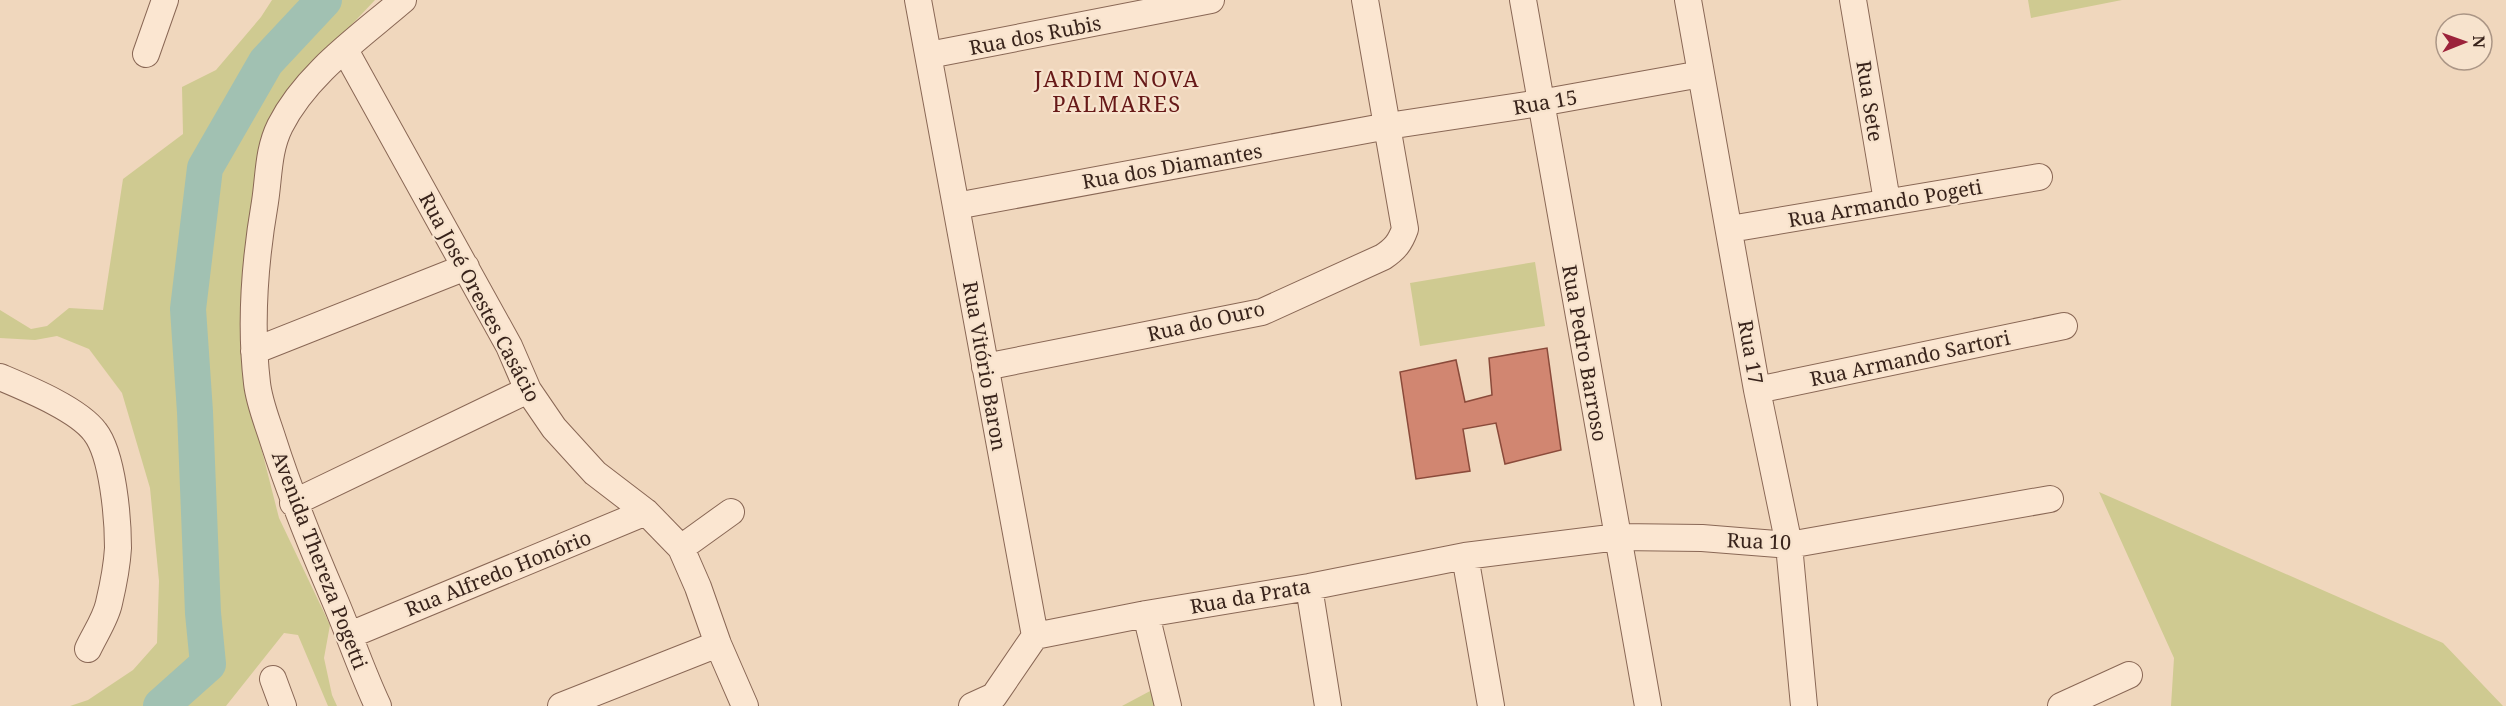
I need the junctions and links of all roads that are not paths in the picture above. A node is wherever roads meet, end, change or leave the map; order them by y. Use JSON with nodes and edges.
{"nodes":[{"id":1,"x":165,"y":0,"type":"edge"},
{"id":2,"x":403,"y":0,"type":"edge"},
{"id":3,"x":918,"y":0,"type":"edge"},
{"id":4,"x":1211,"y":0,"type":"edge"},
{"id":5,"x":1365,"y":0,"type":"edge"},
{"id":6,"x":1523,"y":0,"type":"edge"},
{"id":7,"x":1688,"y":0,"type":"edge"},
{"id":8,"x":1853,"y":0,"type":"edge"},
{"id":9,"x":345,"y":50,"type":"junction"},
{"id":10,"x":146,"y":54,"type":"dead end"},
{"id":11,"x":929,"y":55,"type":"junction"},
{"id":12,"x":1701,"y":74,"type":"junction"},
{"id":13,"x":1540,"y":103,"type":"junction"},
{"id":14,"x":1388,"y":126,"type":"junction"},
{"id":15,"x":2039,"y":177,"type":"dead end"},
{"id":16,"x":1887,"y":201,"type":"junction"},
{"id":17,"x":956,"y":206,"type":"junction"},
{"id":18,"x":1730,"y":229,"type":"junction"},
{"id":19,"x":466,"y":267,"type":"junction"},
{"id":20,"x":2064,"y":326,"type":"dead end"},
{"id":21,"x":254,"y":351,"type":"junction"},
{"id":22,"x":985,"y":367,"type":"junction"},
{"id":23,"x":0,"y":377,"type":"edge"},
{"id":24,"x":528,"y":390,"type":"junction"},
{"id":25,"x":1757,"y":390,"type":"junction"},
{"id":26,"x":2050,"y":499,"type":"dead end"},
{"id":27,"x":293,"y":503,"type":"junction"},
{"id":28,"x":646,"y":512,"type":"junction"},
{"id":29,"x":731,"y":512,"type":"dead end"},
{"id":30,"x":1618,"y":537,"type":"junction"},
{"id":31,"x":1789,"y":545,"type":"junction"},
{"id":32,"x":681,"y":548,"type":"junction"},
{"id":33,"x":1465,"y":555,"type":"junction"},
{"id":34,"x":1309,"y":587,"type":"junction"},
{"id":35,"x":1146,"y":614,"type":"junction"},
{"id":36,"x":350,"y":635,"type":"junction"},
{"id":37,"x":1035,"y":636,"type":"junction"},
{"id":38,"x":718,"y":644,"type":"junction"},
{"id":39,"x":88,"y":649,"type":"dead end"},
{"id":40,"x":2129,"y":675,"type":"dead end"},
{"id":41,"x":273,"y":679,"type":"dead end"},
{"id":42,"x":283,"y":706,"type":"edge"},
{"id":43,"x":378,"y":706,"type":"edge"},
{"id":44,"x":561,"y":706,"type":"edge"},
{"id":45,"x":745,"y":706,"type":"edge"},
{"id":46,"x":972,"y":706,"type":"edge"},
{"id":47,"x":1168,"y":706,"type":"edge"},
{"id":48,"x":1328,"y":706,"type":"edge"},
{"id":49,"x":1491,"y":706,"type":"edge"},
{"id":50,"x":1648,"y":706,"type":"edge"},
{"id":51,"x":1804,"y":706,"type":"edge"},
{"id":52,"x":2061,"y":706,"type":"edge"}],
"edges":[{"from":1,"to":10,"type":"street"},
{"from":2,"to":9,"type":"street","name":"Avenida Thereza Pogetti"},
{"from":3,"to":11,"type":"street","name":"Rua Vitório Baron"},
{"from":4,"to":11,"type":"street","name":"Rua dos Rubis"},
{"from":5,"to":14,"type":"street"},
{"from":6,"to":13,"type":"street","name":"Rua Pedro Barroso"},
{"from":7,"to":12,"type":"street","name":"Rua 17"},
{"from":8,"to":16,"type":"street","name":"Rua Sete"},
{"from":9,"to":19,"type":"street","name":"Rua José Orestes Casácio"},
{"from":9,"to":21,"type":"street","name":"Avenida Thereza Pogetti"},
{"from":11,"to":17,"type":"street","name":"Rua Vitório Baron"},
{"from":12,"to":13,"type":"street","name":"Rua 15"},
{"from":12,"to":18,"type":"street","name":"Rua 17"},
{"from":13,"to":14,"type":"street","name":"Rua 15"},
{"from":13,"to":30,"type":"street","name":"Rua Pedro Barroso"},
{"from":14,"to":17,"type":"street","name":"Rua dos Diamantes"},
{"from":14,"to":22,"type":"street","name":"Rua do Ouro"},
{"from":15,"to":16,"type":"street","name":"Rua Armando Pogeti"},
{"from":16,"to":18,"type":"street","name":"Rua Armando Pogeti"},
{"from":17,"to":22,"type":"street","name":"Rua Vitório Baron"},
{"from":18,"to":25,"type":"street","name":"Rua 17"},
{"from":19,"to":21,"type":"street"},
{"from":19,"to":24,"type":"street","name":"Rua José Orestes Casácio"},
{"from":20,"to":25,"type":"street","name":"Rua Armando Sartori"},
{"from":21,"to":27,"type":"street","name":"Avenida Thereza Pogetti"},
{"from":22,"to":37,"type":"street","name":"Rua Vitório Baron"},
{"from":23,"to":39,"type":"street"},
{"from":24,"to":27,"type":"street"},
{"from":24,"to":28,"type":"street","name":"Rua José Orestes Casácio"},
{"from":25,"to":31,"type":"street","name":"Rua 17"},
{"from":26,"to":31,"type":"street","name":"Rua 10"},
{"from":27,"to":36,"type":"street","name":"Avenida Thereza Pogetti"},
{"from":28,"to":32,"type":"street","name":"Rua José Orestes Casácio"},
{"from":28,"to":36,"type":"street","name":"Rua Alfredo Honório"},
{"from":29,"to":32,"type":"street"},
{"from":30,"to":31,"type":"street","name":"Rua 10"},
{"from":30,"to":33,"type":"street","name":"Rua 10"},
{"from":30,"to":50,"type":"street","name":"Rua Pedro Barroso"},
{"from":31,"to":51,"type":"street","name":"Rua 17"},
{"from":32,"to":38,"type":"street","name":"Rua José Orestes Casácio"},
{"from":33,"to":34,"type":"street","name":"Rua da Prata"},
{"from":33,"to":49,"type":"street"},
{"from":34,"to":35,"type":"street","name":"Rua da Prata"},
{"from":34,"to":48,"type":"street"},
{"from":35,"to":37,"type":"street","name":"Rua da Prata"},
{"from":35,"to":47,"type":"street"},
{"from":36,"to":43,"type":"street","name":"Avenida Thereza Pogetti"},
{"from":37,"to":46,"type":"street"},
{"from":38,"to":44,"type":"street"},
{"from":38,"to":45,"type":"street","name":"Rua José Orestes Casácio"},
{"from":40,"to":52,"type":"street"},
{"from":41,"to":42,"type":"street"}]}
